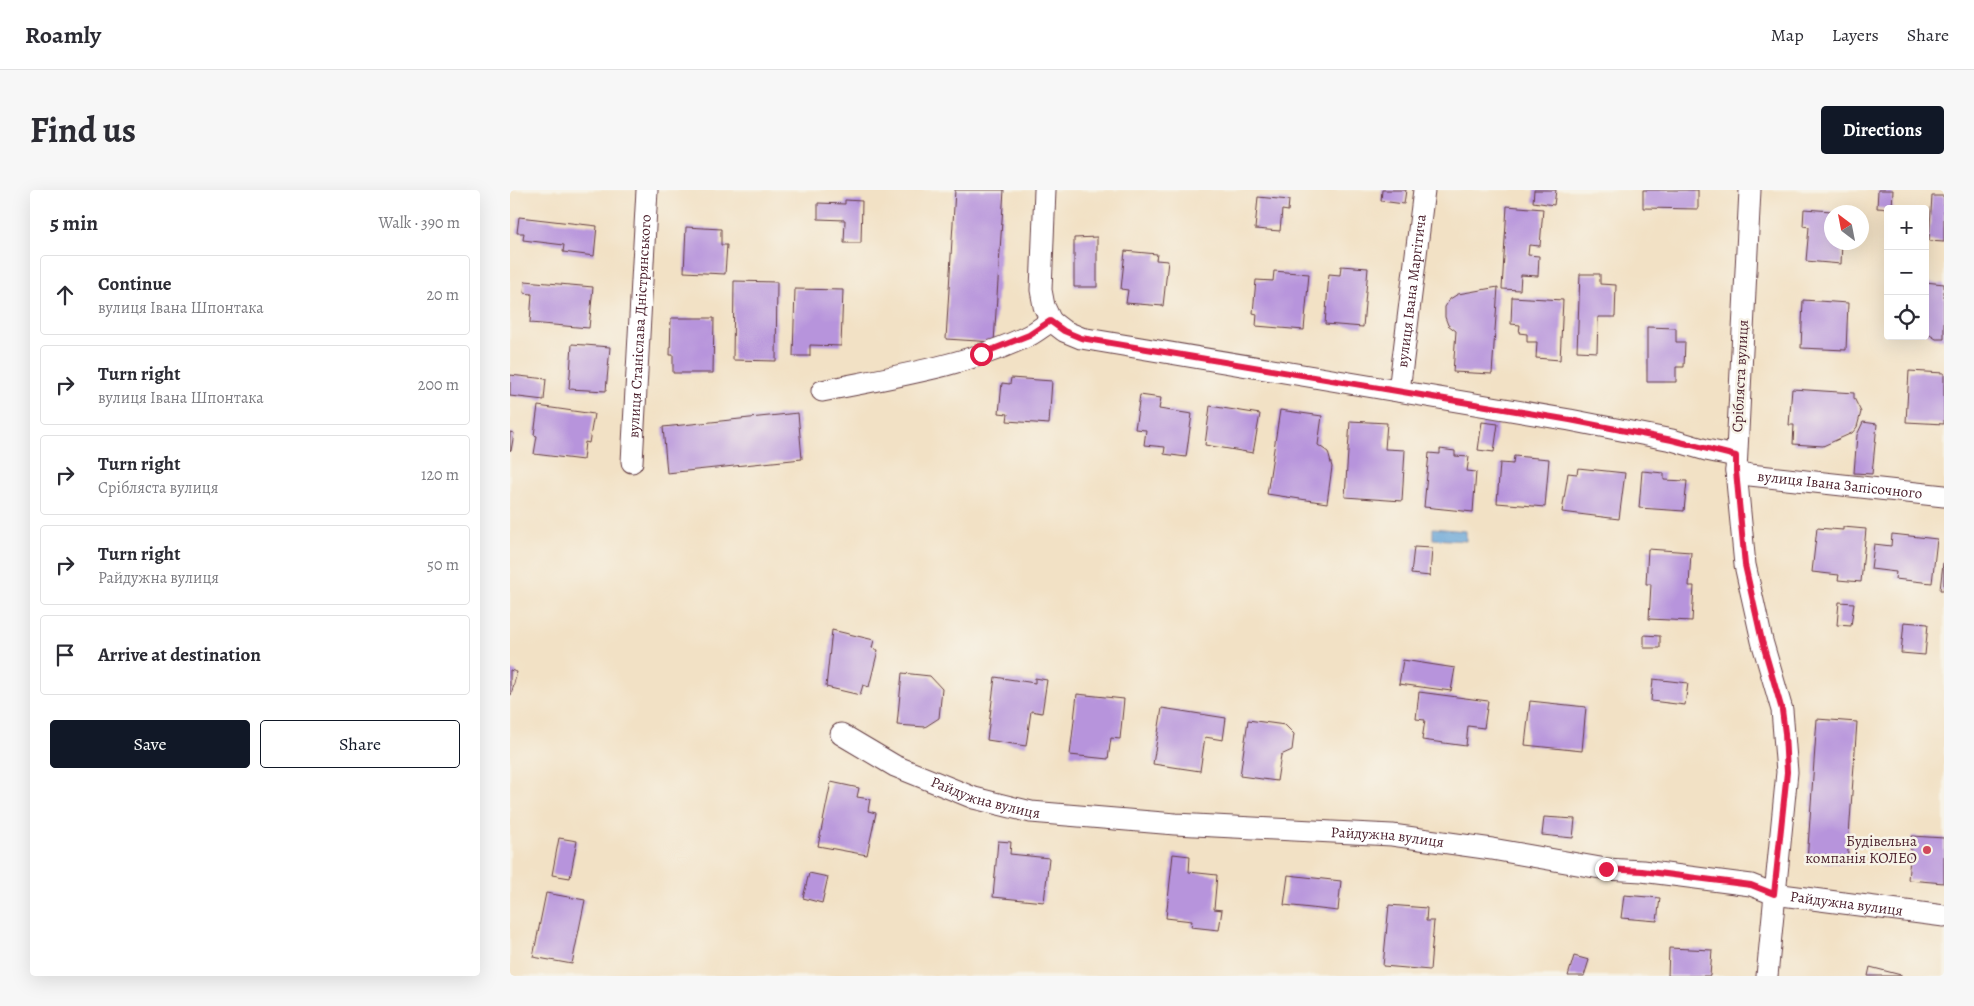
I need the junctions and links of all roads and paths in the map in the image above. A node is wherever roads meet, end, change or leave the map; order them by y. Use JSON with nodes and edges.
{"nodes":[{"id":1,"x":647,"y":190,"type":"edge"},
{"id":2,"x":1045,"y":190,"type":"edge"},
{"id":3,"x":1424,"y":190,"type":"edge"},
{"id":4,"x":1750,"y":190,"type":"edge"},
{"id":5,"x":1050,"y":321,"type":"junction"},
{"id":6,"x":822,"y":391,"type":"dead end"},
{"id":7,"x":1399,"y":392,"type":"junction"},
{"id":8,"x":632,"y":462,"type":"dead end"},
{"id":9,"x":1736,"y":464,"type":"junction"},
{"id":10,"x":1944,"y":496,"type":"edge"},
{"id":11,"x":842,"y":734,"type":"dead end"},
{"id":12,"x":1774,"y":894,"type":"junction"},
{"id":13,"x":1944,"y":916,"type":"edge"},
{"id":14,"x":1766,"y":976,"type":"edge"}],
"edges":[{"from":1,"to":8,"type":"street","name":"вулиця Станіслава Дністрянського"},
{"from":2,"to":5,"type":"street"},
{"from":3,"to":7,"type":"street","name":"вулиця Івана Маргітича"},
{"from":4,"to":9,"type":"street","name":"Срібляста вулиця"},
{"from":5,"to":6,"type":"street"},
{"from":5,"to":7,"type":"street","name":"вулиця Івана Запісочного"},
{"from":7,"to":9,"type":"street","name":"вулиця Івана Запісочного"},
{"from":9,"to":10,"type":"street","name":"вулиця Івана Запісочного"},
{"from":9,"to":12,"type":"street","name":"Срібляста вулиця"},
{"from":11,"to":12,"type":"street","name":"Райдужна вулиця"},
{"from":12,"to":13,"type":"street","name":"Райдужна вулиця"},
{"from":12,"to":14,"type":"street","name":"Срібляста вулиця"}]}
